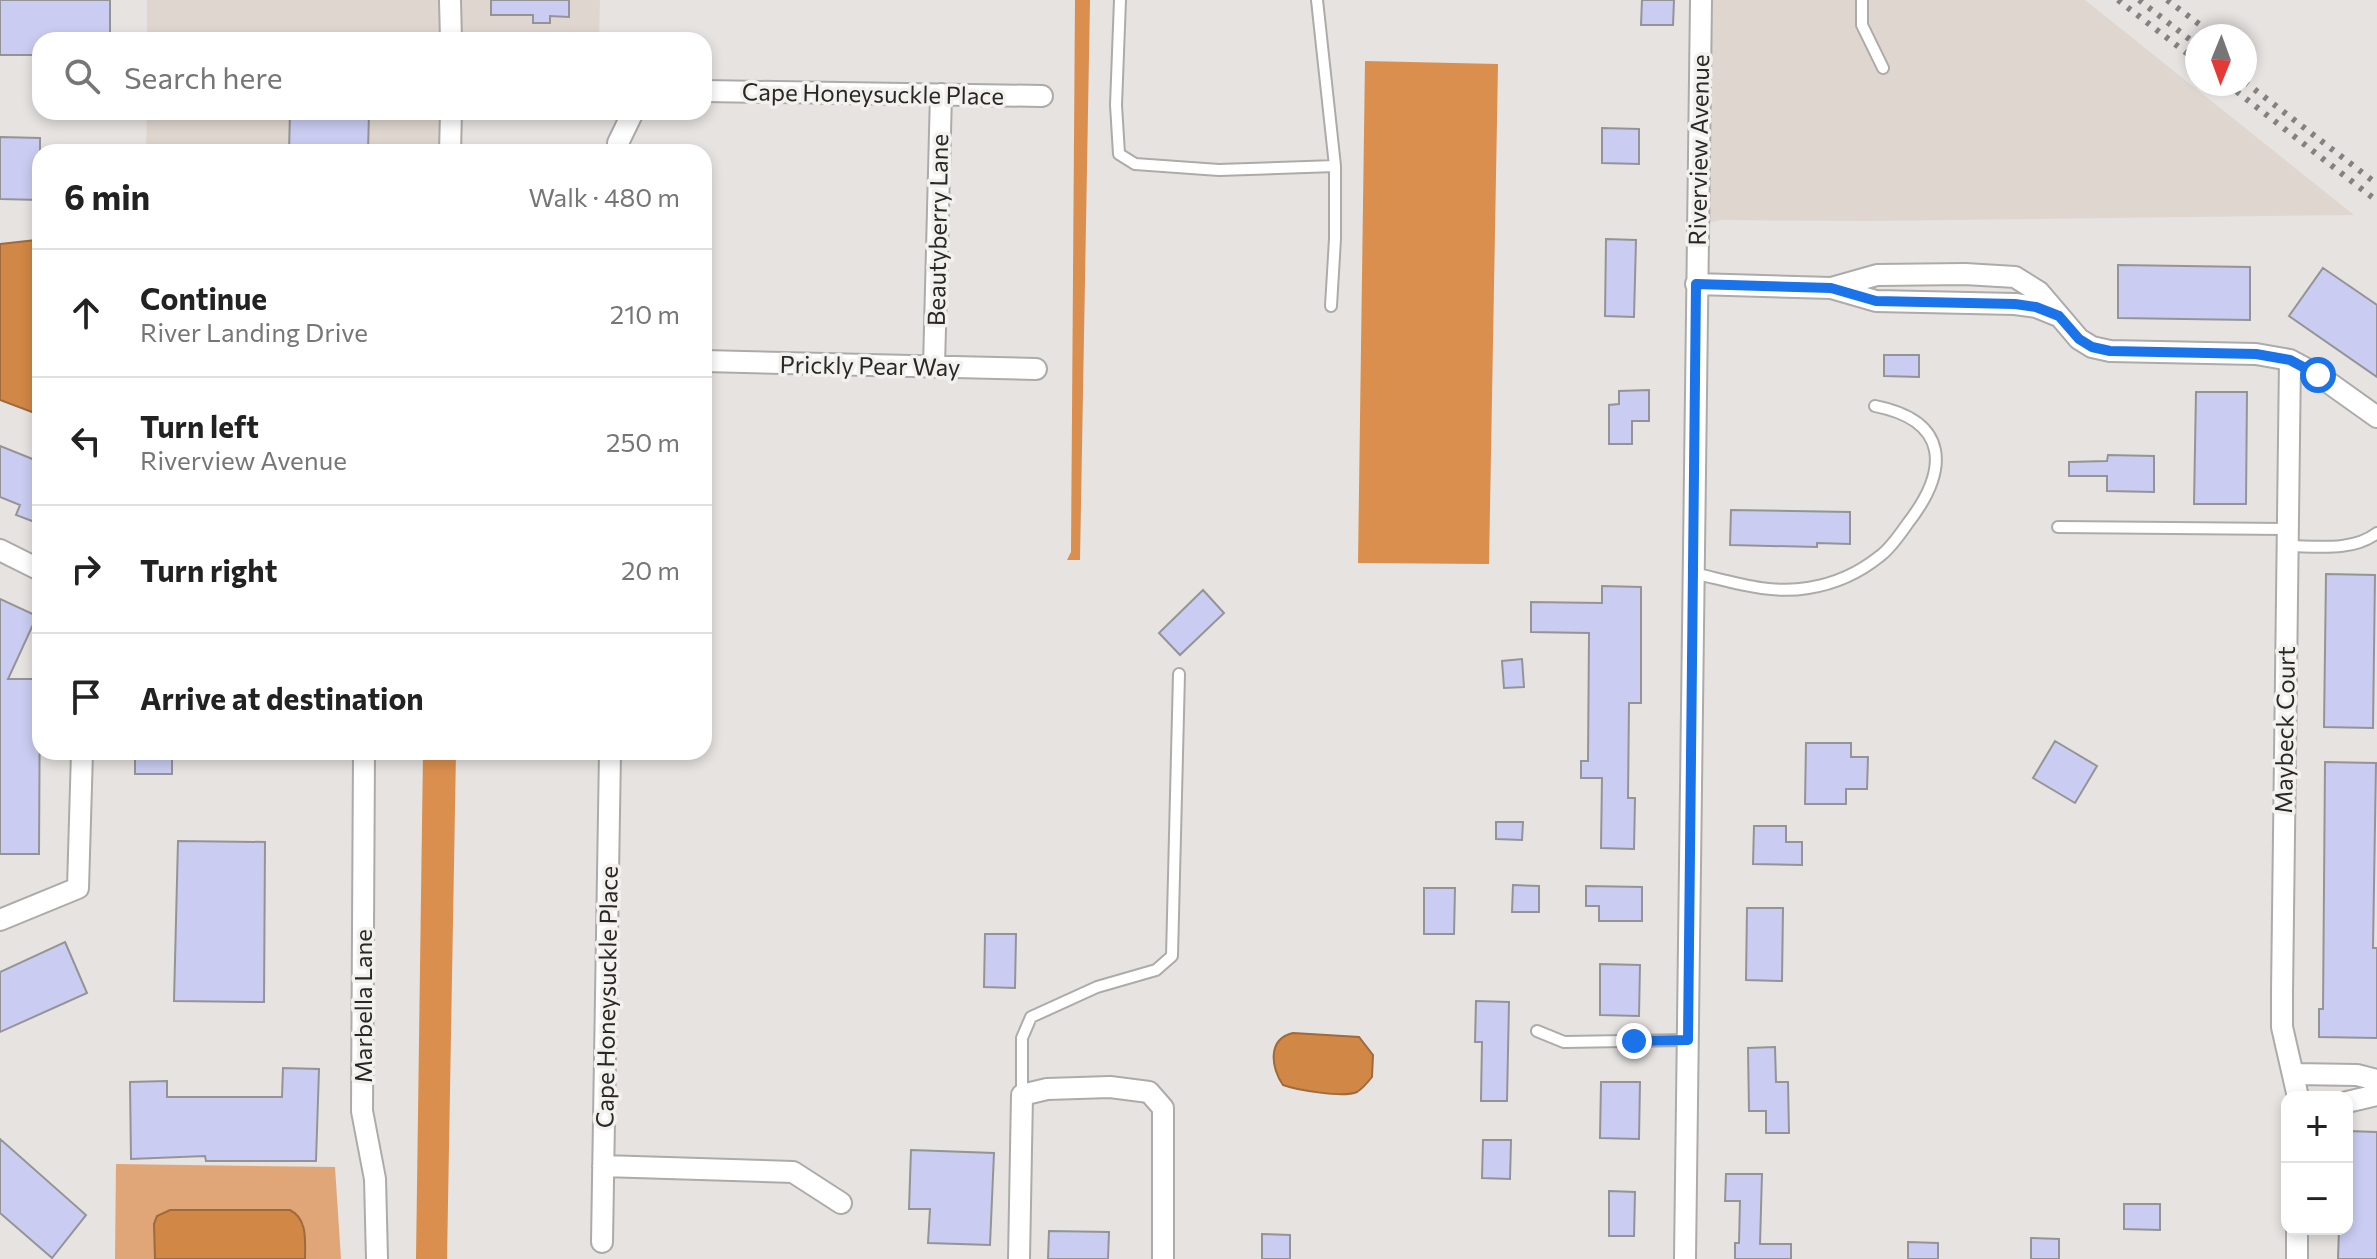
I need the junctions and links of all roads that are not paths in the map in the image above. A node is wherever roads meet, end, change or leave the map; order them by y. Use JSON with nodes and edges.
{"nodes":[{"id":1,"x":450,"y":0,"type":"edge"},
{"id":2,"x":1120,"y":0,"type":"edge"},
{"id":3,"x":1317,"y":0,"type":"edge"},
{"id":4,"x":1701,"y":0,"type":"edge"},
{"id":5,"x":1862,"y":0,"type":"edge"},
{"id":6,"x":451,"y":32,"type":"edge"},
{"id":7,"x":1883,"y":68,"type":"dead end"},
{"id":8,"x":712,"y":91,"type":"edge"},
{"id":9,"x":941,"y":94,"type":"junction"},
{"id":10,"x":1042,"y":96,"type":"dead end"},
{"id":11,"x":451,"y":120,"type":"edge"},
{"id":12,"x":629,"y":120,"type":"edge"},
{"id":13,"x":450,"y":144,"type":"edge"},
{"id":14,"x":618,"y":144,"type":"edge"},
{"id":15,"x":1335,"y":166,"type":"junction"},
{"id":16,"x":1965,"y":274,"type":"junction"},
{"id":17,"x":1696,"y":284,"type":"junction"},
{"id":18,"x":1831,"y":288,"type":"junction"},
{"id":19,"x":1965,"y":304,"type":"junction"},
{"id":20,"x":1331,"y":306,"type":"dead end"},
{"id":21,"x":2059,"y":316,"type":"junction"},
{"id":22,"x":2290,"y":360,"type":"junction"},
{"id":23,"x":712,"y":361,"type":"edge"},
{"id":24,"x":934,"y":366,"type":"junction"},
{"id":25,"x":1036,"y":369,"type":"dead end"},
{"id":26,"x":1875,"y":406,"type":"dead end"},
{"id":27,"x":2377,"y":417,"type":"edge"},
{"id":28,"x":2058,"y":527,"type":"dead end"},
{"id":29,"x":2377,"y":533,"type":"edge"},
{"id":30,"x":2286,"y":538,"type":"junction"},
{"id":31,"x":0,"y":550,"type":"edge"},
{"id":32,"x":32,"y":566,"type":"edge"},
{"id":33,"x":1693,"y":573,"type":"junction"},
{"id":34,"x":1179,"y":674,"type":"dead end"},
{"id":35,"x":82,"y":760,"type":"edge"},
{"id":36,"x":364,"y":760,"type":"edge"},
{"id":37,"x":610,"y":760,"type":"edge"},
{"id":38,"x":0,"y":920,"type":"edge"},
{"id":39,"x":1537,"y":1031,"type":"dead end"},
{"id":40,"x":1688,"y":1040,"type":"junction"},
{"id":41,"x":2294,"y":1074,"type":"junction"},
{"id":42,"x":2377,"y":1080,"type":"edge"},
{"id":43,"x":2297,"y":1091,"type":"edge"},
{"id":44,"x":1022,"y":1095,"type":"junction"},
{"id":45,"x":2377,"y":1095,"type":"edge"},
{"id":46,"x":2353,"y":1101,"type":"edge"},
{"id":47,"x":603,"y":1166,"type":"junction"},
{"id":48,"x":841,"y":1203,"type":"dead end"},
{"id":49,"x":2297,"y":1235,"type":"edge"},
{"id":50,"x":602,"y":1242,"type":"dead end"},
{"id":51,"x":377,"y":1259,"type":"edge"},
{"id":52,"x":1019,"y":1259,"type":"edge"},
{"id":53,"x":1163,"y":1259,"type":"edge"},
{"id":54,"x":1685,"y":1259,"type":"edge"},
{"id":55,"x":2297,"y":1259,"type":"edge"}],
"edges":[{"from":1,"to":6,"type":"street"},
{"from":2,"to":15,"type":"lane"},
{"from":3,"to":15,"type":"lane"},
{"from":4,"to":17,"type":"street","name":"Riverview Avenue"},
{"from":5,"to":7,"type":"lane"},
{"from":8,"to":9,"type":"street","name":"Cape Honeysuckle Place"},
{"from":9,"to":10,"type":"street","name":"Cape Honeysuckle Place"},
{"from":9,"to":24,"type":"street","name":"Beautyberry Lane"},
{"from":11,"to":13,"type":"street"},
{"from":12,"to":14,"type":"street"},
{"from":15,"to":20,"type":"lane"},
{"from":16,"to":18,"type":"street"},
{"from":16,"to":19,"type":"street"},
{"from":16,"to":21,"type":"street"},
{"from":17,"to":18,"type":"street"},
{"from":17,"to":33,"type":"street","name":"Riverview Avenue"},
{"from":18,"to":19,"type":"street"},
{"from":19,"to":21,"type":"street"},
{"from":21,"to":22,"type":"street"},
{"from":22,"to":27,"type":"street"},
{"from":22,"to":30,"type":"street","name":"Maybeck Court"},
{"from":23,"to":24,"type":"street","name":"Prickly Pear Way"},
{"from":24,"to":25,"type":"street","name":"Prickly Pear Way"},
{"from":26,"to":33,"type":"lane"},
{"from":28,"to":30,"type":"lane"},
{"from":29,"to":30,"type":"lane"},
{"from":30,"to":41,"type":"street","name":"Maybeck Court"},
{"from":31,"to":32,"type":"street"},
{"from":33,"to":40,"type":"street","name":"Riverview Avenue"},
{"from":34,"to":44,"type":"lane"},
{"from":35,"to":38,"type":"street"},
{"from":36,"to":51,"type":"street","name":"Marbella Lane"},
{"from":37,"to":47,"type":"street","name":"Cape Honeysuckle Place"},
{"from":39,"to":40,"type":"lane"},
{"from":40,"to":54,"type":"street","name":"Riverview Avenue"},
{"from":41,"to":42,"type":"street"},
{"from":41,"to":43,"type":"street","name":"Maybeck Court"},
{"from":44,"to":52,"type":"street"},
{"from":44,"to":53,"type":"street"},
{"from":45,"to":46,"type":"street"},
{"from":47,"to":48,"type":"street"},
{"from":47,"to":50,"type":"street","name":"Cape Honeysuckle Place"},
{"from":49,"to":55,"type":"street"}]}
